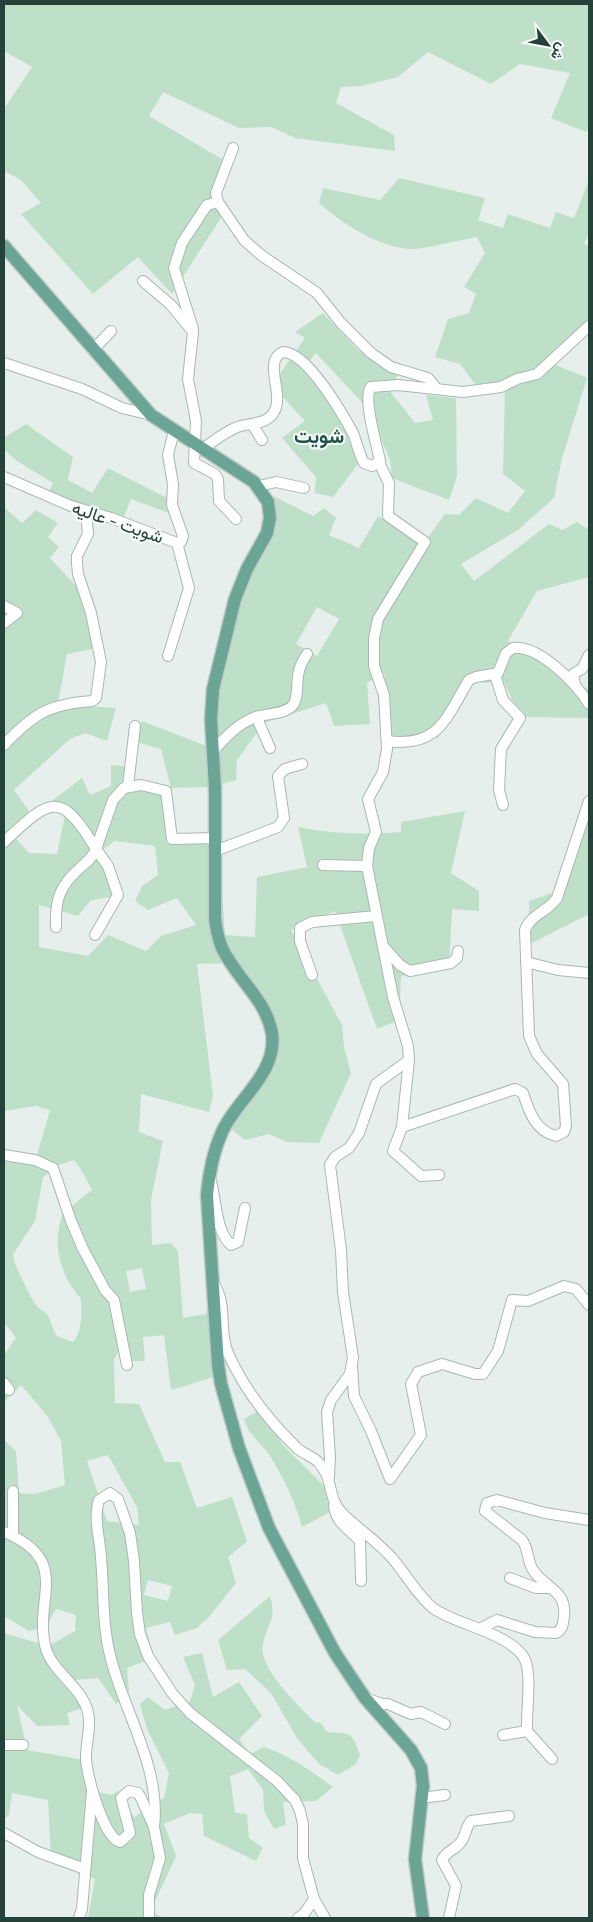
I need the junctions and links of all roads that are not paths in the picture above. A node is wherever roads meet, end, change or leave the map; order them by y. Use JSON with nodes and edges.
{"nodes":[{"id":1,"x":233,"y":148,"type":"dead end"},
{"id":2,"x":218,"y":202,"type":"junction"},
{"id":3,"x":4,"y":246,"type":"edge"},
{"id":4,"x":143,"y":281,"type":"dead end"},
{"id":5,"x":589,"y":326,"type":"edge"},
{"id":6,"x":111,"y":331,"type":"dead end"},
{"id":7,"x":193,"y":332,"type":"junction"},
{"id":8,"x":93,"y":350,"type":"junction"},
{"id":9,"x":4,"y":363,"type":"edge"},
{"id":10,"x":436,"y":388,"type":"junction"},
{"id":11,"x":151,"y":415,"type":"junction"},
{"id":12,"x":252,"y":424,"type":"junction"},
{"id":13,"x":174,"y":431,"type":"junction"},
{"id":14,"x":262,"y":440,"type":"dead end"},
{"id":15,"x":200,"y":447,"type":"junction"},
{"id":16,"x":379,"y":463,"type":"junction"},
{"id":17,"x":4,"y":477,"type":"edge"},
{"id":18,"x":259,"y":486,"type":"junction"},
{"id":19,"x":304,"y":488,"type":"dead end"},
{"id":20,"x":86,"y":512,"type":"junction"},
{"id":21,"x":236,"y":519,"type":"dead end"},
{"id":22,"x":177,"y":543,"type":"junction"},
{"id":23,"x":4,"y":606,"type":"edge"},
{"id":24,"x":4,"y":623,"type":"edge"},
{"id":25,"x":307,"y":654,"type":"dead end"},
{"id":26,"x":589,"y":655,"type":"edge"},
{"id":27,"x":168,"y":656,"type":"dead end"},
{"id":28,"x":495,"y":675,"type":"junction"},
{"id":29,"x":575,"y":685,"type":"junction"},
{"id":30,"x":589,"y":704,"type":"edge"},
{"id":31,"x":259,"y":716,"type":"junction"},
{"id":32,"x":135,"y":726,"type":"dead end"},
{"id":33,"x":387,"y":741,"type":"junction"},
{"id":34,"x":4,"y":745,"type":"edge"},
{"id":35,"x":270,"y":748,"type":"dead end"},
{"id":36,"x":212,"y":752,"type":"junction"},
{"id":37,"x":302,"y":764,"type":"dead end"},
{"id":38,"x":128,"y":786,"type":"junction"},
{"id":39,"x":589,"y":801,"type":"edge"},
{"id":40,"x":503,"y":805,"type":"dead end"},
{"id":41,"x":216,"y":838,"type":"junction"},
{"id":42,"x":4,"y":842,"type":"edge"},
{"id":43,"x":96,"y":849,"type":"junction"},
{"id":44,"x":215,"y":851,"type":"junction"},
{"id":45,"x":323,"y":865,"type":"dead end"},
{"id":46,"x":367,"y":866,"type":"junction"},
{"id":47,"x":376,"y":916,"type":"junction"},
{"id":48,"x":56,"y":927,"type":"dead end"},
{"id":49,"x":96,"y":935,"type":"dead end"},
{"id":50,"x":383,"y":945,"type":"junction"},
{"id":51,"x":458,"y":951,"type":"dead end"},
{"id":52,"x":526,"y":962,"type":"junction"},
{"id":53,"x":589,"y":973,"type":"edge"},
{"id":54,"x":312,"y":975,"type":"dead end"},
{"id":55,"x":409,"y":1060,"type":"junction"},
{"id":56,"x":402,"y":1127,"type":"junction"},
{"id":57,"x":4,"y":1155,"type":"edge"},
{"id":58,"x":209,"y":1175,"type":"junction"},
{"id":59,"x":439,"y":1175,"type":"dead end"},
{"id":60,"x":245,"y":1208,"type":"dead end"},
{"id":61,"x":214,"y":1284,"type":"junction"},
{"id":62,"x":589,"y":1305,"type":"edge"},
{"id":63,"x":128,"y":1365,"type":"dead end"},
{"id":64,"x":352,"y":1367,"type":"junction"},
{"id":65,"x":329,"y":1477,"type":"junction"},
{"id":66,"x":13,"y":1491,"type":"dead end"},
{"id":67,"x":334,"y":1503,"type":"junction"},
{"id":68,"x":589,"y":1520,"type":"edge"},
{"id":69,"x":6,"y":1532,"type":"edge"},
{"id":70,"x":510,"y":1578,"type":"dead end"},
{"id":71,"x":362,"y":1581,"type":"dead end"},
{"id":72,"x":551,"y":1588,"type":"junction"},
{"id":73,"x":481,"y":1628,"type":"junction"},
{"id":74,"x":365,"y":1698,"type":"junction"},
{"id":75,"x":445,"y":1724,"type":"dead end"},
{"id":76,"x":527,"y":1731,"type":"junction"},
{"id":77,"x":503,"y":1735,"type":"dead end"},
{"id":78,"x":4,"y":1745,"type":"edge"},
{"id":79,"x":23,"y":1745,"type":"dead end"},
{"id":80,"x":552,"y":1758,"type":"dead end"},
{"id":81,"x":92,"y":1791,"type":"junction"},
{"id":82,"x":444,"y":1794,"type":"dead end"},
{"id":83,"x":421,"y":1798,"type":"junction"},
{"id":84,"x":509,"y":1816,"type":"dead end"},
{"id":85,"x":154,"y":1827,"type":"junction"},
{"id":86,"x":4,"y":1834,"type":"edge"},
{"id":87,"x":86,"y":1868,"type":"junction"},
{"id":88,"x":314,"y":1899,"type":"junction"},
{"id":89,"x":79,"y":1918,"type":"edge"},
{"id":90,"x":149,"y":1918,"type":"edge"},
{"id":91,"x":298,"y":1918,"type":"edge"},
{"id":92,"x":325,"y":1918,"type":"edge"},
{"id":93,"x":423,"y":1918,"type":"edge"},
{"id":94,"x":449,"y":1918,"type":"edge"}],
"edges":[{"from":1,"to":2,"type":"street"},
{"from":2,"to":7,"type":"street"},
{"from":2,"to":10,"type":"street"},
{"from":3,"to":8,"type":"main road"},
{"from":4,"to":7,"type":"street"},
{"from":5,"to":10,"type":"street"},
{"from":6,"to":8,"type":"street"},
{"from":7,"to":15,"type":"street"},
{"from":8,"to":11,"type":"main road"},
{"from":9,"to":11,"type":"street"},
{"from":10,"to":16,"type":"street"},
{"from":11,"to":13,"type":"main road"},
{"from":12,"to":14,"type":"street"},
{"from":12,"to":15,"type":"street"},
{"from":12,"to":16,"type":"street"},
{"from":13,"to":15,"type":"main road"},
{"from":13,"to":22,"type":"street","name":"شويت - عاليه"},
{"from":15,"to":18,"type":"main road"},
{"from":15,"to":21,"type":"street"},
{"from":16,"to":33,"type":"street"},
{"from":17,"to":20,"type":"street","name":"شويت - عاليه"},
{"from":18,"to":19,"type":"street"},
{"from":18,"to":36,"type":"main road"},
{"from":20,"to":22,"type":"street","name":"شويت - عاليه"},
{"from":20,"to":34,"type":"street"},
{"from":22,"to":27,"type":"street"},
{"from":23,"to":24,"type":"street"},
{"from":25,"to":31,"type":"street"},
{"from":26,"to":29,"type":"street"},
{"from":28,"to":29,"type":"street"},
{"from":28,"to":33,"type":"street"},
{"from":28,"to":40,"type":"street"},
{"from":29,"to":30,"type":"street"},
{"from":31,"to":35,"type":"street"},
{"from":31,"to":36,"type":"street"},
{"from":32,"to":38,"type":"street"},
{"from":33,"to":46,"type":"street"},
{"from":36,"to":41,"type":"main road"},
{"from":37,"to":44,"type":"street"},
{"from":38,"to":41,"type":"street"},
{"from":38,"to":43,"type":"street"},
{"from":39,"to":52,"type":"street"},
{"from":41,"to":44,"type":"main road"},
{"from":42,"to":43,"type":"street"},
{"from":43,"to":48,"type":"street"},
{"from":43,"to":49,"type":"street"},
{"from":44,"to":58,"type":"main road"},
{"from":45,"to":46,"type":"street"},
{"from":46,"to":47,"type":"street"},
{"from":47,"to":50,"type":"street"},
{"from":47,"to":54,"type":"street"},
{"from":50,"to":51,"type":"street"},
{"from":50,"to":55,"type":"street"},
{"from":52,"to":53,"type":"street"},
{"from":52,"to":56,"type":"street"},
{"from":55,"to":56,"type":"street"},
{"from":55,"to":64,"type":"street"},
{"from":56,"to":59,"type":"street"},
{"from":57,"to":63,"type":"street"},
{"from":58,"to":60,"type":"street"},
{"from":58,"to":61,"type":"main road"},
{"from":61,"to":65,"type":"street"},
{"from":61,"to":74,"type":"main road"},
{"from":62,"to":64,"type":"street"},
{"from":64,"to":65,"type":"street"},
{"from":65,"to":67,"type":"street"},
{"from":66,"to":69,"type":"street"},
{"from":67,"to":71,"type":"street"},
{"from":67,"to":73,"type":"street"},
{"from":68,"to":72,"type":"street"},
{"from":69,"to":81,"type":"street"},
{"from":70,"to":72,"type":"street"},
{"from":72,"to":73,"type":"street"},
{"from":73,"to":76,"type":"street"},
{"from":74,"to":75,"type":"street"},
{"from":74,"to":83,"type":"main road"},
{"from":76,"to":77,"type":"street"},
{"from":76,"to":80,"type":"street"},
{"from":78,"to":79,"type":"street"},
{"from":81,"to":85,"type":"street"},
{"from":81,"to":87,"type":"street"},
{"from":82,"to":83,"type":"street"},
{"from":83,"to":93,"type":"main road"},
{"from":84,"to":94,"type":"street"},
{"from":85,"to":88,"type":"street"},
{"from":85,"to":90,"type":"street"},
{"from":86,"to":87,"type":"street"},
{"from":87,"to":89,"type":"street"},
{"from":88,"to":91,"type":"street"},
{"from":88,"to":92,"type":"street"}]}
